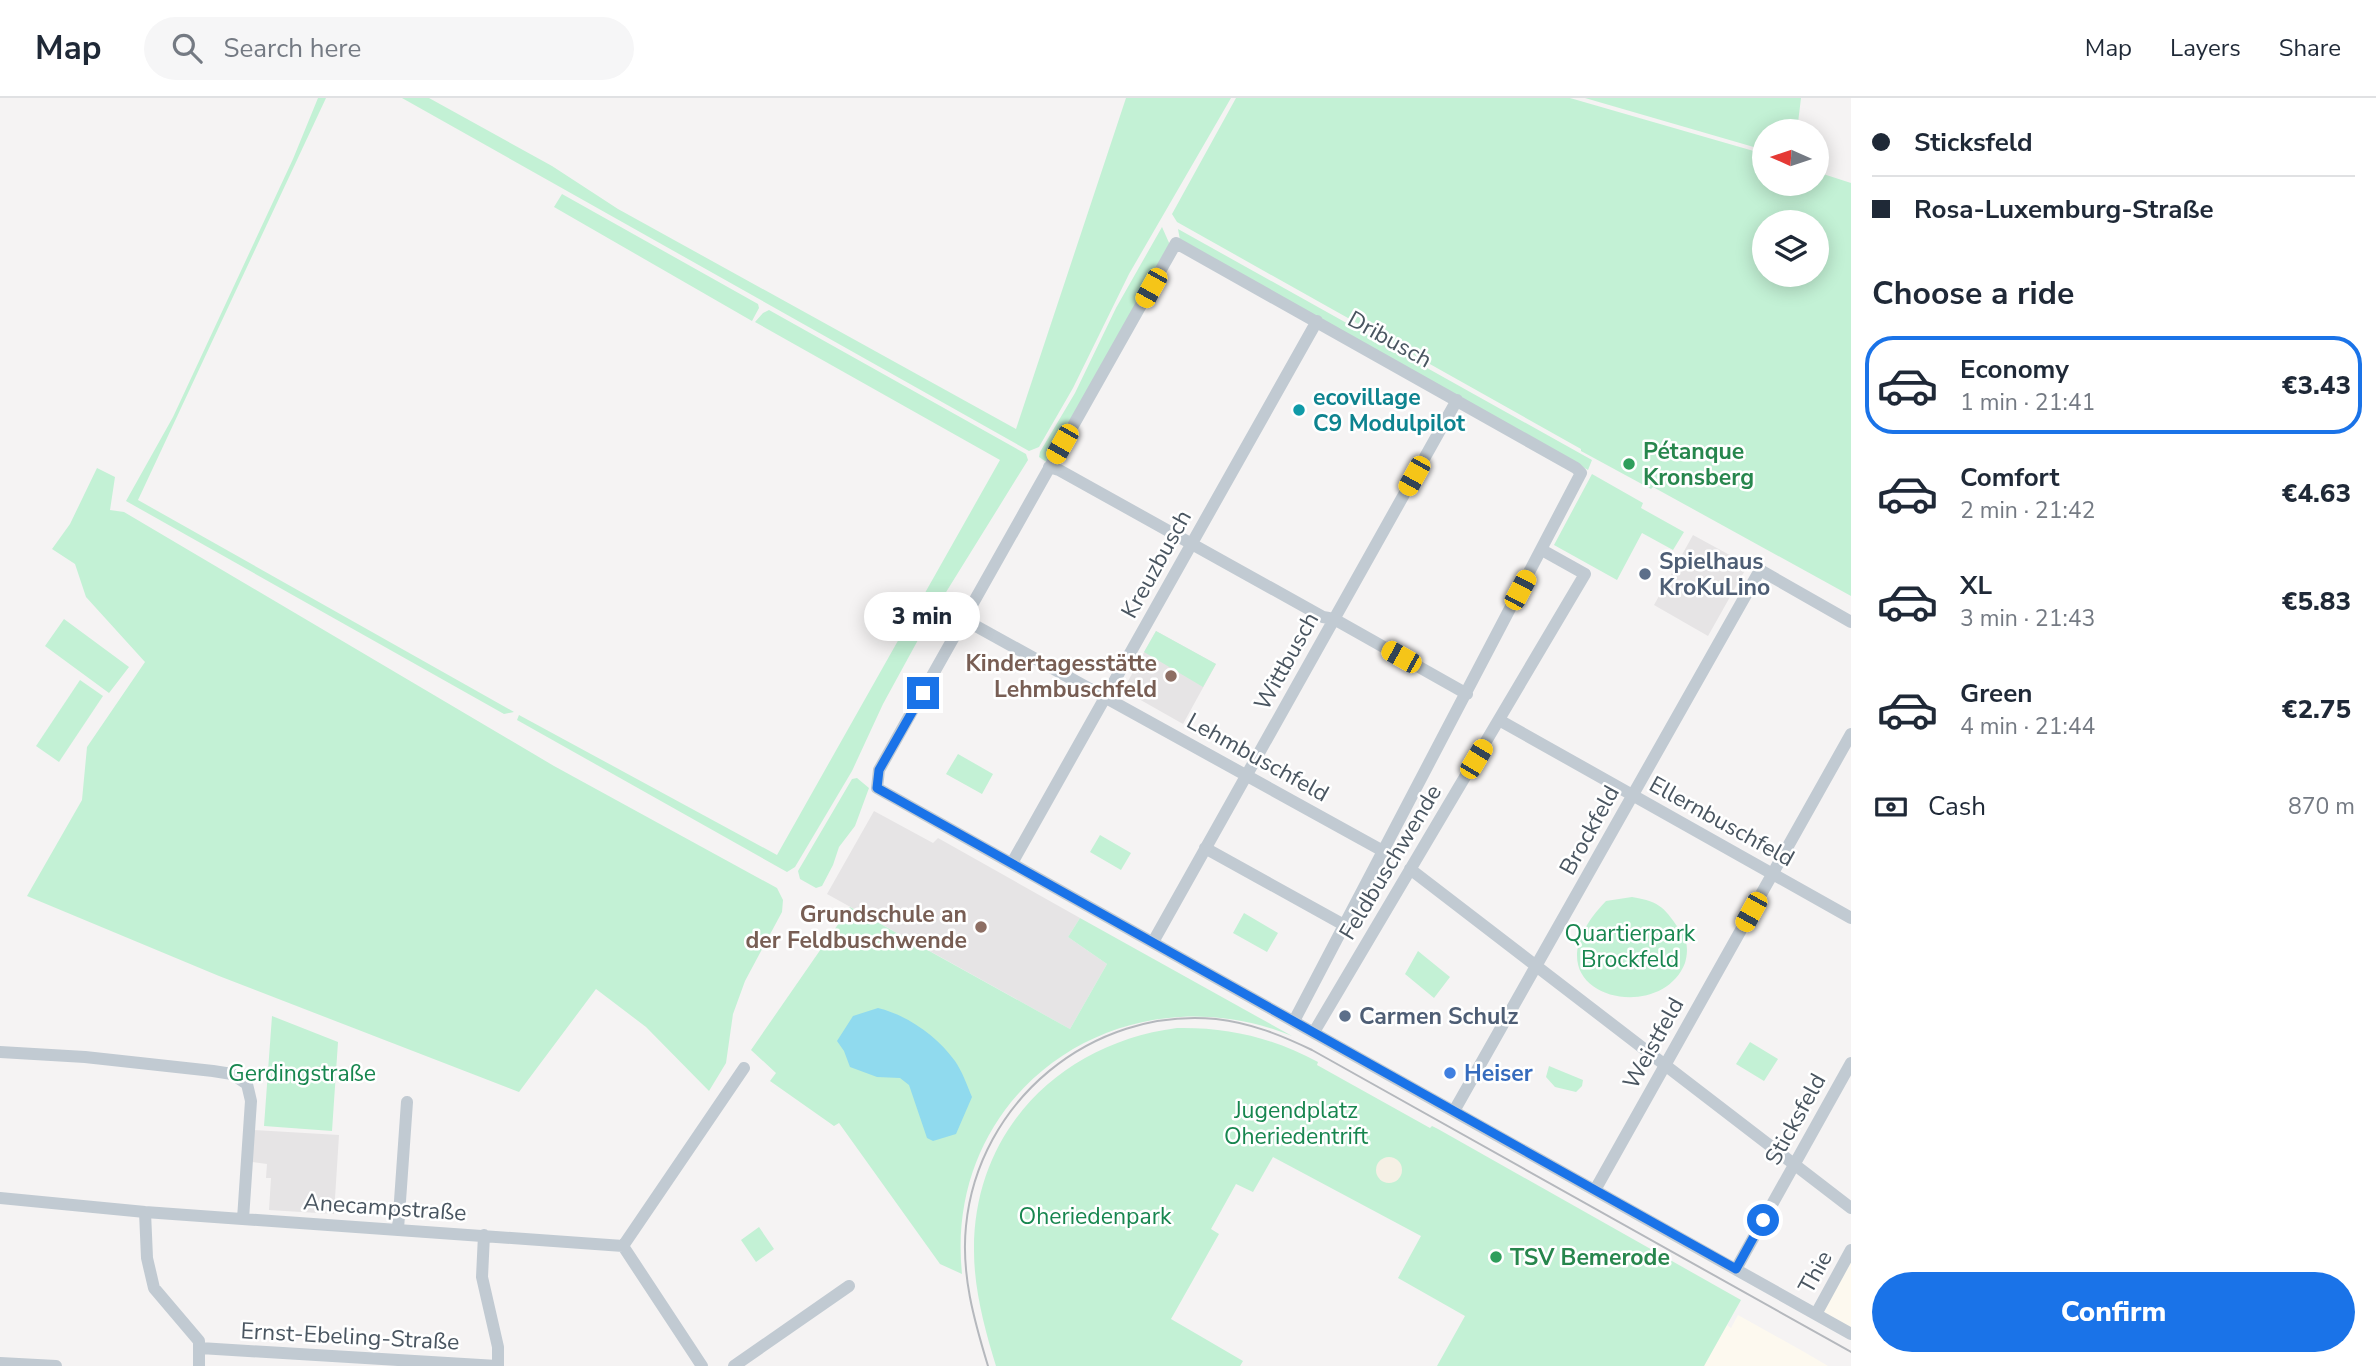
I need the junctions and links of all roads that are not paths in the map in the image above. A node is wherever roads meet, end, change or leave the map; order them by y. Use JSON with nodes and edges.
{"nodes":[{"id":1,"x":1317,"y":321,"type":"junction"},
{"id":2,"x":1457,"y":400,"type":"junction"},
{"id":3,"x":1049,"y":467,"type":"junction"},
{"id":4,"x":1581,"y":473,"type":"joint"},
{"id":5,"x":1191,"y":544,"type":"junction"},
{"id":6,"x":1542,"y":550,"type":"junction"},
{"id":7,"x":1334,"y":619,"type":"junction"},
{"id":8,"x":965,"y":620,"type":"junction"},
{"id":9,"x":1851,"y":622,"type":"edge"},
{"id":10,"x":1467,"y":694,"type":"junction"},
{"id":11,"x":1105,"y":699,"type":"junction"},
{"id":12,"x":1499,"y":720,"type":"junction"},
{"id":13,"x":1851,"y":734,"type":"edge"},
{"id":14,"x":1247,"y":775,"type":"junction"},
{"id":15,"x":1633,"y":795,"type":"junction"},
{"id":16,"x":1206,"y":848,"type":"junction"},
{"id":17,"x":1383,"y":850,"type":"junction"},
{"id":18,"x":1012,"y":863,"type":"junction"},
{"id":19,"x":1410,"y":869,"type":"junction"},
{"id":20,"x":1773,"y":873,"type":"junction"},
{"id":21,"x":1851,"y":918,"type":"edge"},
{"id":22,"x":1344,"y":925,"type":"junction"},
{"id":23,"x":1153,"y":942,"type":"junction"},
{"id":24,"x":1536,"y":965,"type":"junction"},
{"id":25,"x":1294,"y":1021,"type":"junction"},
{"id":26,"x":1314,"y":1032,"type":"junction"},
{"id":27,"x":0,"y":1052,"type":"edge"},
{"id":28,"x":1851,"y":1063,"type":"edge"},
{"id":29,"x":1666,"y":1065,"type":"junction"},
{"id":30,"x":744,"y":1068,"type":"dead end"},
{"id":31,"x":1847,"y":1080,"type":"edge"},
{"id":32,"x":407,"y":1102,"type":"dead end"},
{"id":33,"x":1454,"y":1111,"type":"junction"},
{"id":34,"x":1794,"y":1164,"type":"junction"},
{"id":35,"x":1595,"y":1190,"type":"junction"},
{"id":36,"x":0,"y":1198,"type":"edge"},
{"id":37,"x":1851,"y":1208,"type":"edge"},
{"id":38,"x":145,"y":1212,"type":"junction"},
{"id":39,"x":243,"y":1219,"type":"junction"},
{"id":40,"x":398,"y":1230,"type":"junction"},
{"id":41,"x":484,"y":1236,"type":"junction"},
{"id":42,"x":623,"y":1246,"type":"junction"},
{"id":43,"x":1851,"y":1250,"type":"edge"},
{"id":44,"x":1736,"y":1269,"type":"junction"},
{"id":45,"x":849,"y":1286,"type":"dead end"},
{"id":46,"x":1816,"y":1314,"type":"junction"},
{"id":47,"x":1851,"y":1334,"type":"edge"},
{"id":48,"x":200,"y":1348,"type":"junction"},
{"id":49,"x":0,"y":1363,"type":"edge"},
{"id":50,"x":56,"y":1366,"type":"edge"},
{"id":51,"x":199,"y":1366,"type":"edge"},
{"id":52,"x":497,"y":1366,"type":"edge"},
{"id":53,"x":702,"y":1366,"type":"edge"},
{"id":54,"x":734,"y":1366,"type":"edge"}],
"edges":[{"from":1,"to":2,"type":"street","name":"Dribusch"},
{"from":1,"to":3,"type":"street","name":"Dribusch"},
{"from":1,"to":5,"type":"street","name":"Kreuzbusch"},
{"from":2,"to":4,"type":"street","name":"Dribusch"},
{"from":2,"to":7,"type":"street","name":"Wittbusch"},
{"from":3,"to":5,"type":"street"},
{"from":3,"to":8,"type":"street"},
{"from":4,"to":6,"type":"street","name":"Feldbuschwende"},
{"from":5,"to":7,"type":"street"},
{"from":5,"to":11,"type":"street","name":"Kreuzbusch"},
{"from":6,"to":10,"type":"street","name":"Feldbuschwende"},
{"from":6,"to":12,"type":"street","name":"Feldbuschwende"},
{"from":7,"to":10,"type":"street"},
{"from":7,"to":14,"type":"street","name":"Wittbusch"},
{"from":8,"to":11,"type":"street","name":"Lehmbuschfeld"},
{"from":8,"to":18,"type":"street"},
{"from":9,"to":15,"type":"street","name":"Brockfeld"},
{"from":10,"to":17,"type":"street","name":"Feldbuschwende"},
{"from":11,"to":14,"type":"street","name":"Lehmbuschfeld"},
{"from":11,"to":18,"type":"street","name":"Kreuzbusch"},
{"from":12,"to":15,"type":"street","name":"Ellernbuschfeld"},
{"from":12,"to":19,"type":"street","name":"Feldbuschwende"},
{"from":13,"to":20,"type":"street","name":"Weistfeld"},
{"from":14,"to":16,"type":"street","name":"Wittbusch"},
{"from":14,"to":17,"type":"street","name":"Lehmbuschfeld"},
{"from":15,"to":20,"type":"street","name":"Ellernbuschfeld"},
{"from":15,"to":24,"type":"street","name":"Brockfeld"},
{"from":16,"to":22,"type":"street"},
{"from":16,"to":23,"type":"street","name":"Wittbusch"},
{"from":17,"to":22,"type":"street","name":"Feldbuschwende"},
{"from":18,"to":23,"type":"street"},
{"from":19,"to":24,"type":"street"},
{"from":19,"to":26,"type":"street","name":"Feldbuschwende"},
{"from":20,"to":21,"type":"street","name":"Ellernbuschfeld"},
{"from":20,"to":29,"type":"street","name":"Weistfeld"},
{"from":22,"to":25,"type":"street","name":"Feldbuschwende"},
{"from":23,"to":25,"type":"street"},
{"from":24,"to":29,"type":"street"},
{"from":24,"to":33,"type":"street","name":"Brockfeld"},
{"from":25,"to":26,"type":"street"},
{"from":26,"to":33,"type":"street"},
{"from":27,"to":39,"type":"street"},
{"from":28,"to":31,"type":"street","name":"Sticksfeld"},
{"from":29,"to":34,"type":"street"},
{"from":29,"to":35,"type":"street","name":"Weistfeld"},
{"from":30,"to":42,"type":"street"},
{"from":31,"to":34,"type":"street","name":"Sticksfeld"},
{"from":32,"to":40,"type":"street"},
{"from":33,"to":35,"type":"street"},
{"from":34,"to":37,"type":"street"},
{"from":34,"to":44,"type":"street","name":"Sticksfeld"},
{"from":35,"to":44,"type":"street"},
{"from":36,"to":38,"type":"street","name":"Anecampstraße"},
{"from":38,"to":39,"type":"street","name":"Anecampstraße"},
{"from":38,"to":48,"type":"street"},
{"from":39,"to":40,"type":"street","name":"Anecampstraße"},
{"from":40,"to":41,"type":"street","name":"Anecampstraße"},
{"from":41,"to":42,"type":"street","name":"Anecampstraße"},
{"from":41,"to":52,"type":"street"},
{"from":42,"to":53,"type":"street"},
{"from":43,"to":46,"type":"street","name":"Thie"},
{"from":44,"to":46,"type":"street"},
{"from":45,"to":54,"type":"street"},
{"from":46,"to":47,"type":"street"},
{"from":48,"to":51,"type":"street"},
{"from":48,"to":52,"type":"street","name":"Ernst-Ebeling-Straße"},
{"from":49,"to":50,"type":"street"}]}
